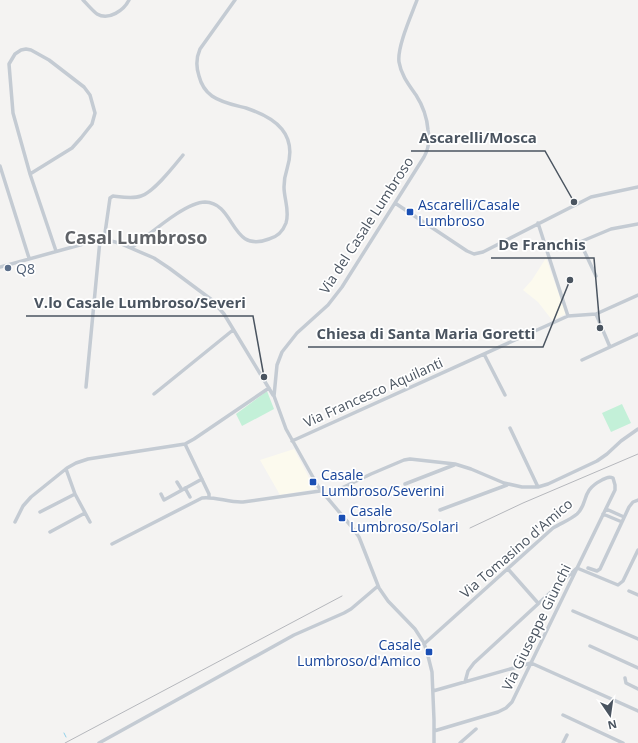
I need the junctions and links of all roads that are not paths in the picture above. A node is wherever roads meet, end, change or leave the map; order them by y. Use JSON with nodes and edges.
{"nodes":[{"id":1,"x":83,"y":0,"type":"edge"},
{"id":2,"x":130,"y":0,"type":"edge"},
{"id":3,"x":235,"y":0,"type":"edge"},
{"id":4,"x":416,"y":0,"type":"edge"},
{"id":5,"x":183,"y":155,"type":"dead end"},
{"id":6,"x":0,"y":166,"type":"edge"},
{"id":7,"x":30,"y":174,"type":"junction"},
{"id":8,"x":638,"y":187,"type":"edge"},
{"id":9,"x":395,"y":203,"type":"junction"},
{"id":10,"x":538,"y":223,"type":"junction"},
{"id":11,"x":638,"y":224,"type":"edge"},
{"id":12,"x":102,"y":240,"type":"junction"},
{"id":13,"x":131,"y":248,"type":"junction"},
{"id":14,"x":56,"y":251,"type":"junction"},
{"id":15,"x":29,"y":258,"type":"junction"},
{"id":16,"x":0,"y":267,"type":"edge"},
{"id":17,"x":596,"y":276,"type":"dead end"},
{"id":18,"x":638,"y":295,"type":"edge"},
{"id":19,"x":596,"y":314,"type":"junction"},
{"id":20,"x":568,"y":316,"type":"junction"},
{"id":21,"x":233,"y":330,"type":"junction"},
{"id":22,"x":638,"y":334,"type":"edge"},
{"id":23,"x":610,"y":347,"type":"junction"},
{"id":24,"x":484,"y":354,"type":"junction"},
{"id":25,"x":582,"y":360,"type":"dead end"},
{"id":26,"x":86,"y":387,"type":"dead end"},
{"id":27,"x":269,"y":388,"type":"junction"},
{"id":28,"x":154,"y":394,"type":"dead end"},
{"id":29,"x":274,"y":396,"type":"junction"},
{"id":30,"x":505,"y":396,"type":"dead end"},
{"id":31,"x":510,"y":428,"type":"dead end"},
{"id":32,"x":638,"y":429,"type":"edge"},
{"id":33,"x":292,"y":441,"type":"junction"},
{"id":34,"x":185,"y":444,"type":"junction"},
{"id":35,"x":455,"y":464,"type":"junction"},
{"id":36,"x":66,"y":469,"type":"junction"},
{"id":37,"x":202,"y":479,"type":"junction"},
{"id":38,"x":177,"y":482,"type":"dead end"},
{"id":39,"x":405,"y":484,"type":"dead end"},
{"id":40,"x":508,"y":485,"type":"junction"},
{"id":41,"x":615,"y":486,"type":"joint"},
{"id":42,"x":538,"y":487,"type":"junction"},
{"id":43,"x":183,"y":489,"type":"junction"},
{"id":44,"x":320,"y":491,"type":"junction"},
{"id":45,"x":75,"y":494,"type":"junction"},
{"id":46,"x":161,"y":494,"type":"dead end"},
{"id":47,"x":324,"y":496,"type":"junction"},
{"id":48,"x":190,"y":497,"type":"dead end"},
{"id":49,"x":208,"y":498,"type":"junction"},
{"id":50,"x":638,"y":500,"type":"edge"},
{"id":51,"x":606,"y":509,"type":"junction"},
{"id":52,"x":440,"y":510,"type":"dead end"},
{"id":53,"x":40,"y":512,"type":"dead end"},
{"id":54,"x":85,"y":513,"type":"junction"},
{"id":55,"x":603,"y":514,"type":"junction"},
{"id":56,"x":624,"y":517,"type":"junction"},
{"id":57,"x":15,"y":522,"type":"dead end"},
{"id":58,"x":90,"y":522,"type":"dead end"},
{"id":59,"x":622,"y":522,"type":"junction"},
{"id":60,"x":50,"y":532,"type":"dead end"},
{"id":61,"x":112,"y":544,"type":"dead end"},
{"id":62,"x":638,"y":550,"type":"edge"},
{"id":63,"x":577,"y":568,"type":"junction"},
{"id":64,"x":588,"y":568,"type":"dead end"},
{"id":65,"x":508,"y":569,"type":"junction"},
{"id":66,"x":378,"y":586,"type":"junction"},
{"id":67,"x":629,"y":591,"type":"dead end"},
{"id":68,"x":638,"y":595,"type":"edge"},
{"id":69,"x":538,"y":603,"type":"junction"},
{"id":70,"x":573,"y":610,"type":"dead end"},
{"id":71,"x":638,"y":639,"type":"edge"},
{"id":72,"x":424,"y":644,"type":"junction"},
{"id":73,"x":590,"y":646,"type":"dead end"},
{"id":74,"x":531,"y":663,"type":"junction"},
{"id":75,"x":638,"y":668,"type":"edge"},
{"id":76,"x":625,"y":678,"type":"dead end"},
{"id":77,"x":465,"y":682,"type":"junction"},
{"id":78,"x":638,"y":688,"type":"edge"},
{"id":79,"x":433,"y":691,"type":"junction"},
{"id":80,"x":638,"y":711,"type":"edge"},
{"id":81,"x":563,"y":715,"type":"dead end"},
{"id":82,"x":476,"y":729,"type":"dead end"},
{"id":83,"x":434,"y":730,"type":"junction"},
{"id":84,"x":567,"y":735,"type":"dead end"},
{"id":85,"x":98,"y":743,"type":"edge"},
{"id":86,"x":434,"y":743,"type":"edge"},
{"id":87,"x":460,"y":743,"type":"edge"},
{"id":88,"x":563,"y":743,"type":"edge"},
{"id":89,"x":623,"y":743,"type":"edge"}],
"edges":[{"from":1,"to":2,"type":"street"},
{"from":3,"to":13,"type":"street"},
{"from":4,"to":9,"type":"street","name":"Via del Casale Lumbroso"},
{"from":5,"to":12,"type":"street"},
{"from":6,"to":15,"type":"street"},
{"from":7,"to":7,"type":"street"},
{"from":7,"to":14,"type":"street"},
{"from":8,"to":10,"type":"street"},
{"from":9,"to":10,"type":"street"},
{"from":9,"to":29,"type":"street","name":"Via del Casale Lumbroso"},
{"from":10,"to":20,"type":"street"},
{"from":11,"to":17,"type":"street"},
{"from":12,"to":13,"type":"street"},
{"from":12,"to":14,"type":"street"},
{"from":12,"to":26,"type":"street"},
{"from":13,"to":21,"type":"street"},
{"from":14,"to":15,"type":"street"},
{"from":15,"to":16,"type":"street"},
{"from":18,"to":19,"type":"street","name":"Via Francesco Aquilanti"},
{"from":19,"to":20,"type":"street","name":"Via Francesco Aquilanti"},
{"from":19,"to":23,"type":"street"},
{"from":20,"to":24,"type":"street","name":"Via Francesco Aquilanti"},
{"from":21,"to":27,"type":"street"},
{"from":21,"to":28,"type":"street"},
{"from":22,"to":23,"type":"street"},
{"from":23,"to":25,"type":"street"},
{"from":24,"to":30,"type":"street"},
{"from":24,"to":33,"type":"street","name":"Via Francesco Aquilanti"},
{"from":27,"to":29,"type":"street"},
{"from":27,"to":34,"type":"street"},
{"from":29,"to":33,"type":"street","name":"Via del Casale Lumbroso"},
{"from":31,"to":42,"type":"street"},
{"from":32,"to":42,"type":"street"},
{"from":33,"to":44,"type":"street","name":"Via del Casale Lumbroso"},
{"from":34,"to":36,"type":"street"},
{"from":34,"to":37,"type":"street"},
{"from":35,"to":39,"type":"street"},
{"from":35,"to":40,"type":"street"},
{"from":35,"to":47,"type":"street"},
{"from":36,"to":45,"type":"street"},
{"from":36,"to":57,"type":"street"},
{"from":37,"to":43,"type":"street"},
{"from":37,"to":49,"type":"street"},
{"from":38,"to":43,"type":"street"},
{"from":40,"to":42,"type":"street"},
{"from":40,"to":52,"type":"street"},
{"from":41,"to":51,"type":"street","name":"Via Giuseppe Giunchi"},
{"from":41,"to":65,"type":"street","name":"Via Tomasino d'Amico"},
{"from":43,"to":46,"type":"street"},
{"from":43,"to":48,"type":"street"},
{"from":44,"to":47,"type":"street","name":"Via del Casale Lumbroso"},
{"from":44,"to":49,"type":"street"},
{"from":45,"to":53,"type":"street"},
{"from":45,"to":54,"type":"street"},
{"from":47,"to":66,"type":"street","name":"Via del Casale Lumbroso"},
{"from":49,"to":61,"type":"street"},
{"from":50,"to":56,"type":"street"},
{"from":51,"to":55,"type":"street","name":"Via Giuseppe Giunchi"},
{"from":51,"to":56,"type":"street"},
{"from":54,"to":58,"type":"street"},
{"from":54,"to":60,"type":"street"},
{"from":55,"to":59,"type":"street"},
{"from":55,"to":63,"type":"street","name":"Via Giuseppe Giunchi"},
{"from":56,"to":59,"type":"street"},
{"from":59,"to":64,"type":"street"},
{"from":62,"to":63,"type":"street"},
{"from":63,"to":69,"type":"street"},
{"from":63,"to":74,"type":"street","name":"Via Giuseppe Giunchi"},
{"from":65,"to":69,"type":"street"},
{"from":65,"to":72,"type":"street","name":"Via Tomasino d'Amico"},
{"from":66,"to":72,"type":"street","name":"Via del Casale Lumbroso"},
{"from":66,"to":85,"type":"street"},
{"from":67,"to":68,"type":"street"},
{"from":69,"to":77,"type":"street"},
{"from":70,"to":71,"type":"street"},
{"from":72,"to":79,"type":"street","name":"Via del Casale Lumbroso"},
{"from":73,"to":75,"type":"street"},
{"from":74,"to":77,"type":"street"},
{"from":74,"to":80,"type":"street"},
{"from":74,"to":83,"type":"street","name":"Via Giuseppe Giunchi"},
{"from":76,"to":78,"type":"street"},
{"from":77,"to":79,"type":"street"},
{"from":79,"to":83,"type":"street","name":"Via del Casale Lumbroso"},
{"from":81,"to":89,"type":"street"},
{"from":82,"to":87,"type":"street"},
{"from":83,"to":86,"type":"street","name":"Via del Casale Lumbroso"},
{"from":84,"to":88,"type":"street"}]}
